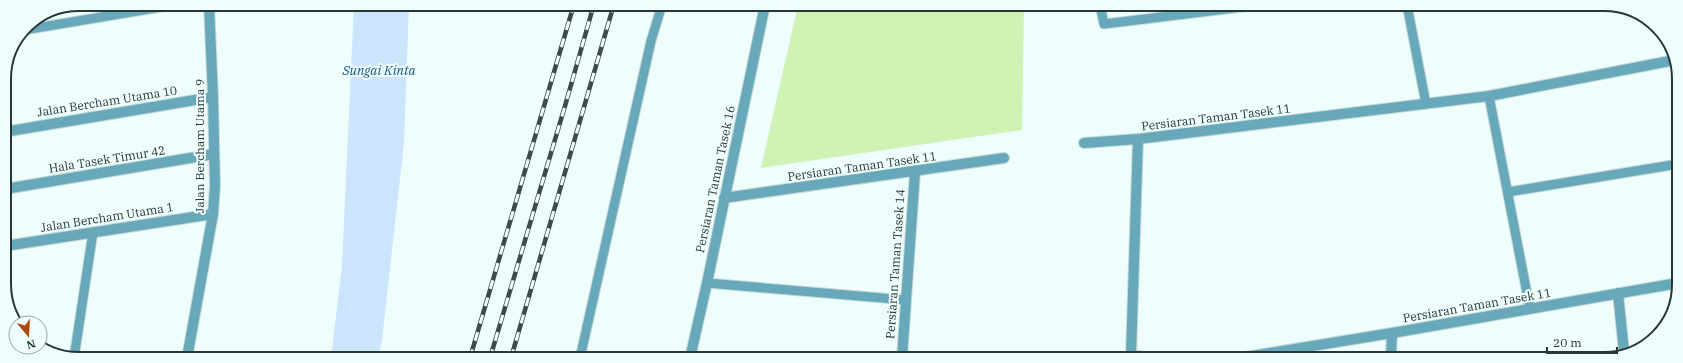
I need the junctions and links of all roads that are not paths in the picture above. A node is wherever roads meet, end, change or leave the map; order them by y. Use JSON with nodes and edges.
{"nodes":[{"id":1,"x":137,"y":11,"type":"edge"},
{"id":2,"x":209,"y":11,"type":"edge"},
{"id":3,"x":660,"y":11,"type":"edge"},
{"id":4,"x":764,"y":11,"type":"edge"},
{"id":5,"x":1101,"y":11,"type":"edge"},
{"id":6,"x":1209,"y":11,"type":"edge"},
{"id":7,"x":1408,"y":11,"type":"edge"},
{"id":8,"x":34,"y":28,"type":"edge"},
{"id":9,"x":1669,"y":61,"type":"edge"},
{"id":10,"x":1489,"y":96,"type":"junction"},
{"id":11,"x":213,"y":97,"type":"junction"},
{"id":12,"x":1426,"y":104,"type":"junction"},
{"id":13,"x":11,"y":131,"type":"edge"},
{"id":14,"x":1138,"y":139,"type":"junction"},
{"id":15,"x":1084,"y":143,"type":"dead end"},
{"id":16,"x":214,"y":154,"type":"junction"},
{"id":17,"x":1004,"y":158,"type":"dead end"},
{"id":18,"x":1672,"y":165,"type":"edge"},
{"id":19,"x":914,"y":172,"type":"junction"},
{"id":20,"x":11,"y":188,"type":"edge"},
{"id":21,"x":1508,"y":192,"type":"junction"},
{"id":22,"x":724,"y":198,"type":"junction"},
{"id":23,"x":213,"y":214,"type":"junction"},
{"id":24,"x":93,"y":232,"type":"junction"},
{"id":25,"x":11,"y":245,"type":"edge"},
{"id":26,"x":707,"y":283,"type":"junction"},
{"id":27,"x":1672,"y":284,"type":"edge"},
{"id":28,"x":1618,"y":294,"type":"junction"},
{"id":29,"x":906,"y":300,"type":"junction"},
{"id":30,"x":1530,"y":309,"type":"junction"},
{"id":31,"x":1392,"y":333,"type":"junction"},
{"id":32,"x":1624,"y":349,"type":"edge"},
{"id":33,"x":75,"y":352,"type":"edge"},
{"id":34,"x":189,"y":352,"type":"edge"},
{"id":35,"x":581,"y":352,"type":"edge"},
{"id":36,"x":691,"y":352,"type":"edge"},
{"id":37,"x":902,"y":352,"type":"edge"},
{"id":38,"x":1130,"y":352,"type":"edge"},
{"id":39,"x":1271,"y":352,"type":"edge"},
{"id":40,"x":1391,"y":352,"type":"edge"}],
"edges":[{"from":1,"to":8,"type":"lane"},
{"from":2,"to":11,"type":"street","name":"Jalan Bercham Utama 9"},
{"from":3,"to":35,"type":"lane"},
{"from":4,"to":22,"type":"street","name":"Persiaran Taman Tasek 16"},
{"from":5,"to":6,"type":"lane"},
{"from":7,"to":12,"type":"lane"},
{"from":9,"to":10,"type":"street","name":"Persiaran Taman Tasek 11"},
{"from":10,"to":12,"type":"street","name":"Persiaran Taman Tasek 11"},
{"from":10,"to":21,"type":"lane"},
{"from":11,"to":13,"type":"street","name":"Jalan Bercham Utama 10"},
{"from":11,"to":16,"type":"street","name":"Jalan Bercham Utama 9"},
{"from":12,"to":14,"type":"street","name":"Persiaran Taman Tasek 11"},
{"from":14,"to":15,"type":"street"},
{"from":14,"to":38,"type":"street","name":"Persiaran Taman Tasek 11"},
{"from":16,"to":20,"type":"street","name":"Hala Tasek Timur 42"},
{"from":16,"to":23,"type":"street","name":"Jalan Bercham Utama 9"},
{"from":17,"to":19,"type":"street","name":"Persiaran Taman Tasek 11"},
{"from":18,"to":21,"type":"lane"},
{"from":19,"to":22,"type":"street","name":"Persiaran Taman Tasek 11"},
{"from":19,"to":29,"type":"street","name":"Persiaran Taman Tasek 14"},
{"from":21,"to":30,"type":"lane"},
{"from":22,"to":26,"type":"street","name":"Persiaran Taman Tasek 16"},
{"from":23,"to":24,"type":"street","name":"Jalan Bercham Utama 1"},
{"from":23,"to":34,"type":"street","name":"Jalan Bercham Utama 9"},
{"from":24,"to":25,"type":"street","name":"Jalan Bercham Utama 1"},
{"from":24,"to":33,"type":"lane"},
{"from":26,"to":29,"type":"lane"},
{"from":26,"to":36,"type":"street","name":"Persiaran Taman Tasek 16"},
{"from":27,"to":28,"type":"street","name":"Persiaran Taman Tasek 11"},
{"from":28,"to":30,"type":"street","name":"Persiaran Taman Tasek 11"},
{"from":28,"to":32,"type":"street"},
{"from":29,"to":37,"type":"street","name":"Persiaran Taman Tasek 14"},
{"from":30,"to":31,"type":"street","name":"Persiaran Taman Tasek 11"},
{"from":31,"to":39,"type":"street","name":"Persiaran Taman Tasek 11"},
{"from":31,"to":40,"type":"street"}]}
